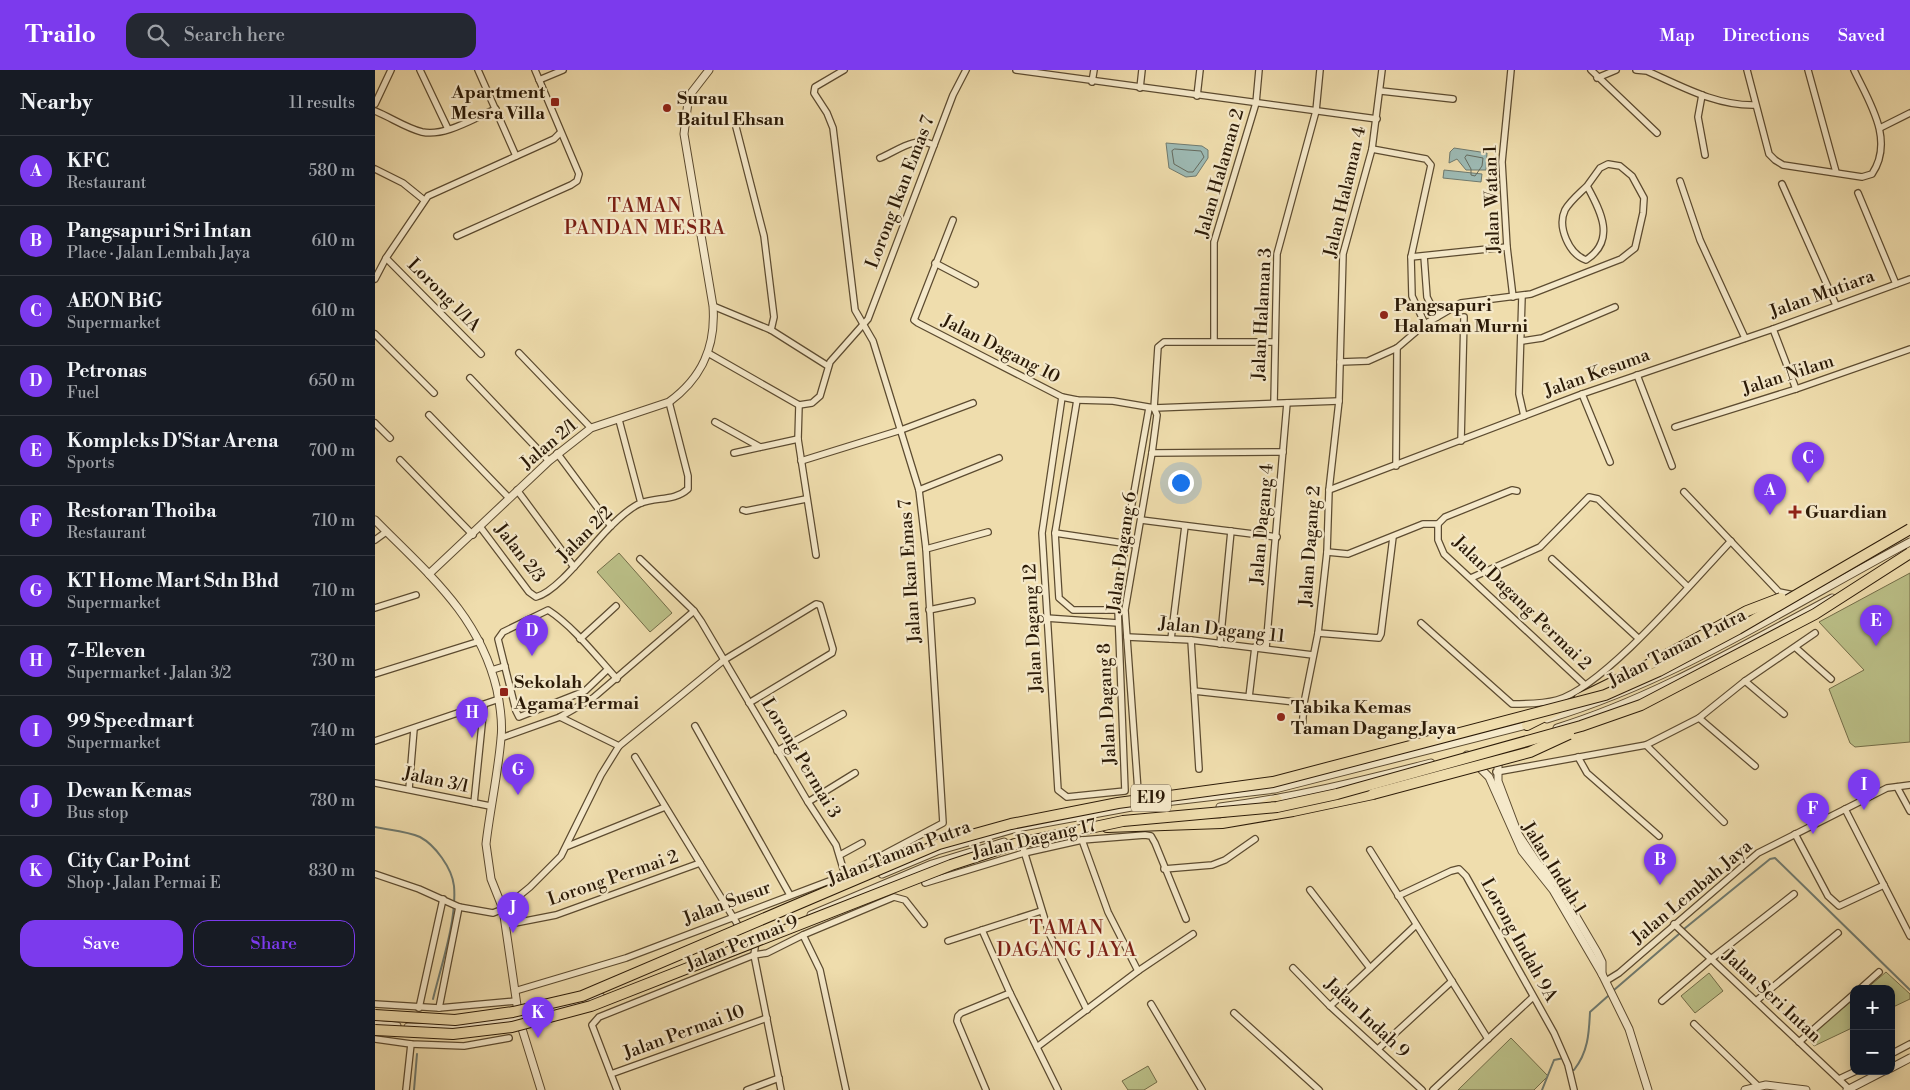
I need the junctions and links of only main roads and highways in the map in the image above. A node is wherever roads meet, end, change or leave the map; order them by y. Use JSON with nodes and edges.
{"nodes":[{"id":1,"x":1910,"y":529,"type":"edge"},
{"id":2,"x":1910,"y":553,"type":"edge"},
{"id":3,"x":1815,"y":590,"type":"junction"},
{"id":4,"x":1527,"y":725,"type":"road end"},
{"id":5,"x":1581,"y":726,"type":"junction"},
{"id":6,"x":1277,"y":800,"type":"road end"},
{"id":7,"x":1189,"y":824,"type":"junction"},
{"id":8,"x":1074,"y":828,"type":"road end"},
{"id":9,"x":375,"y":1015,"type":"edge"},
{"id":10,"x":375,"y":1030,"type":"edge"}],
"edges":[{"from":1,"to":3,"type":"highway","number":"E19","bridge":true},
{"from":2,"to":5,"type":"highway","number":"E19","bridge":true},
{"from":3,"to":4,"type":"highway","bridge":true},
{"from":3,"to":9,"type":"highway","number":"E19","bridge":true},
{"from":5,"to":7,"type":"highway","bridge":true},
{"from":5,"to":10,"type":"highway","number":"E19","bridge":true},
{"from":6,"to":7,"type":"highway"},
{"from":7,"to":8,"type":"highway"}]}
